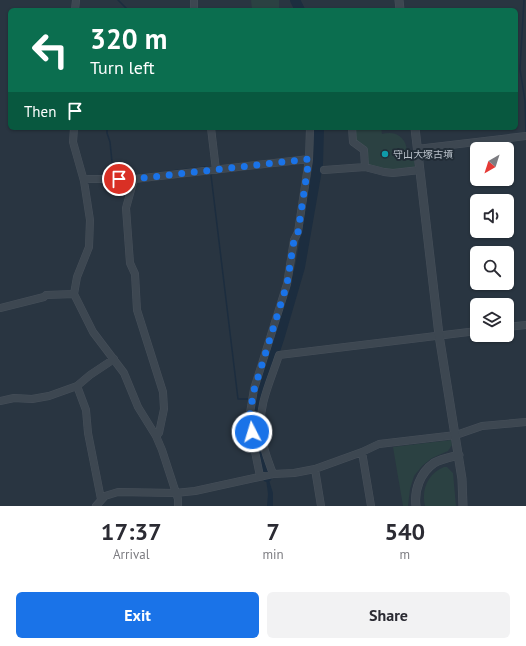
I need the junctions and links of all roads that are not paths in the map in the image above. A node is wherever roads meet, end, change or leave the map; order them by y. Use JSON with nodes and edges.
{"nodes":[{"id":1,"x":74,"y":130,"type":"edge"},
{"id":2,"x":211,"y":130,"type":"edge"},
{"id":3,"x":310,"y":130,"type":"edge"},
{"id":4,"x":352,"y":130,"type":"edge"},
{"id":5,"x":415,"y":130,"type":"edge"},
{"id":6,"x":525,"y":136,"type":"edge"},
{"id":7,"x":417,"y":149,"type":"junction"},
{"id":8,"x":309,"y":159,"type":"junction"},
{"id":9,"x":365,"y":167,"type":"junction"},
{"id":10,"x":216,"y":170,"type":"junction"},
{"id":11,"x":324,"y":170,"type":"dead end"},
{"id":12,"x":420,"y":170,"type":"junction"},
{"id":13,"x":134,"y":179,"type":"junction"},
{"id":14,"x":84,"y":181,"type":"junction"},
{"id":15,"x":74,"y":294,"type":"junction"},
{"id":16,"x":0,"y":308,"type":"edge"},
{"id":17,"x":526,"y":325,"type":"edge"},
{"id":18,"x":514,"y":326,"type":"edge"},
{"id":19,"x":470,"y":332,"type":"edge"},
{"id":20,"x":440,"y":335,"type":"junction"},
{"id":21,"x":114,"y":359,"type":"junction"},
{"id":22,"x":77,"y":386,"type":"junction"},
{"id":23,"x":0,"y":400,"type":"edge"},
{"id":24,"x":526,"y":422,"type":"edge"},
{"id":25,"x":456,"y":435,"type":"junction"},
{"id":26,"x":156,"y":436,"type":"junction"},
{"id":27,"x":362,"y":452,"type":"junction"},
{"id":28,"x":459,"y":455,"type":"junction"},
{"id":29,"x":315,"y":469,"type":"junction"},
{"id":30,"x":272,"y":474,"type":"junction"},
{"id":31,"x":261,"y":476,"type":"junction"},
{"id":32,"x":175,"y":493,"type":"junction"},
{"id":33,"x":101,"y":499,"type":"junction"},
{"id":34,"x":96,"y":506,"type":"edge"},
{"id":35,"x":178,"y":506,"type":"edge"},
{"id":36,"x":321,"y":506,"type":"edge"},
{"id":37,"x":371,"y":506,"type":"edge"},
{"id":38,"x":416,"y":506,"type":"edge"},
{"id":39,"x":463,"y":506,"type":"edge"}],
"edges":[{"from":1,"to":14,"type":"street"},
{"from":2,"to":10,"type":"street"},
{"from":3,"to":8,"type":"street"},
{"from":4,"to":9,"type":"street"},
{"from":5,"to":7,"type":"street"},
{"from":6,"to":7,"type":"street"},
{"from":7,"to":12,"type":"street"},
{"from":8,"to":10,"type":"street"},
{"from":8,"to":31,"type":"street"},
{"from":9,"to":11,"type":"street"},
{"from":9,"to":12,"type":"street"},
{"from":10,"to":13,"type":"street"},
{"from":12,"to":20,"type":"street"},
{"from":13,"to":14,"type":"street"},
{"from":13,"to":26,"type":"street"},
{"from":14,"to":15,"type":"street"},
{"from":15,"to":16,"type":"street"},
{"from":15,"to":21,"type":"street"},
{"from":17,"to":18,"type":"street"},
{"from":19,"to":20,"type":"street"},
{"from":20,"to":25,"type":"street"},
{"from":20,"to":30,"type":"street"},
{"from":21,"to":22,"type":"street"},
{"from":21,"to":26,"type":"street"},
{"from":22,"to":23,"type":"street"},
{"from":22,"to":33,"type":"street"},
{"from":24,"to":25,"type":"street"},
{"from":25,"to":27,"type":"street"},
{"from":25,"to":28,"type":"street"},
{"from":26,"to":32,"type":"street"},
{"from":27,"to":29,"type":"street"},
{"from":27,"to":37,"type":"street"},
{"from":28,"to":38,"type":"street"},
{"from":28,"to":39,"type":"street"},
{"from":29,"to":30,"type":"street"},
{"from":29,"to":36,"type":"street"},
{"from":30,"to":31,"type":"street"},
{"from":31,"to":32,"type":"street"},
{"from":32,"to":33,"type":"street"},
{"from":32,"to":35,"type":"street"},
{"from":33,"to":34,"type":"street"}]}
